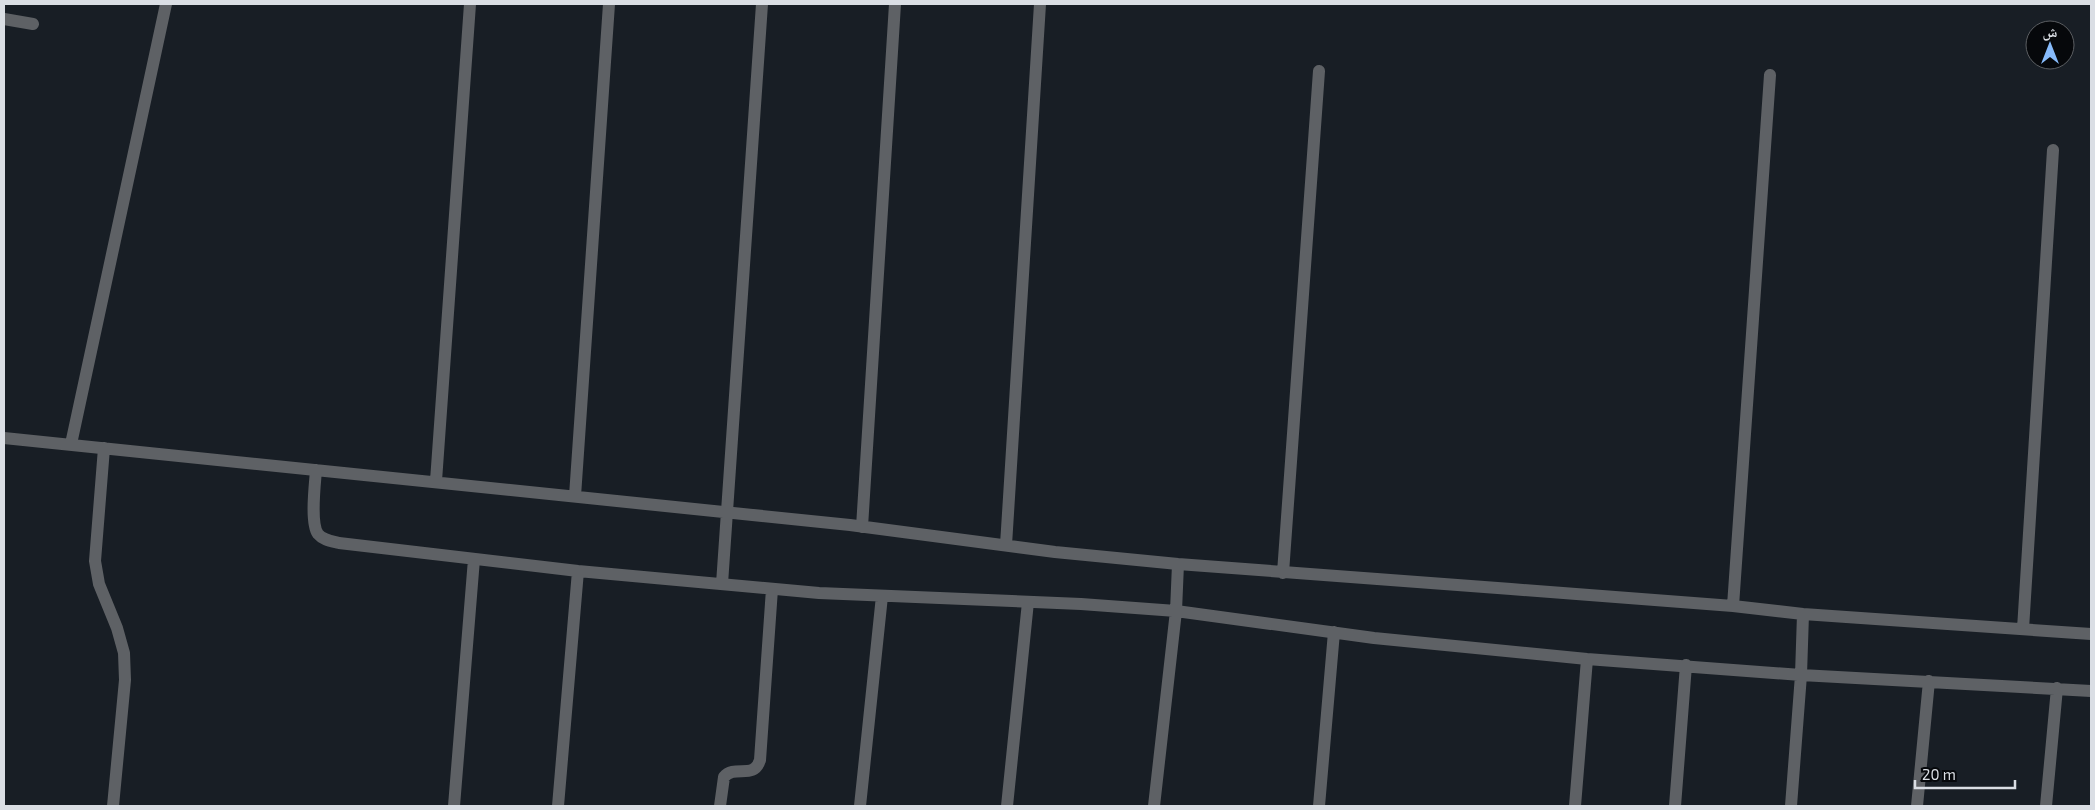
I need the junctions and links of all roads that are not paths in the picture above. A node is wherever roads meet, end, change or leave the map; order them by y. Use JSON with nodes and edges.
{"nodes":[{"id":1,"x":166,"y":4,"type":"edge"},
{"id":2,"x":470,"y":4,"type":"edge"},
{"id":3,"x":609,"y":4,"type":"edge"},
{"id":4,"x":762,"y":4,"type":"edge"},
{"id":5,"x":895,"y":4,"type":"edge"},
{"id":6,"x":1040,"y":4,"type":"edge"},
{"id":7,"x":4,"y":19,"type":"edge"},
{"id":8,"x":33,"y":24,"type":"dead end"},
{"id":9,"x":1319,"y":72,"type":"dead end"},
{"id":10,"x":1770,"y":75,"type":"dead end"},
{"id":11,"x":2053,"y":150,"type":"dead end"},
{"id":12,"x":4,"y":438,"type":"edge"},
{"id":13,"x":71,"y":444,"type":"junction"},
{"id":14,"x":104,"y":448,"type":"junction"},
{"id":15,"x":316,"y":470,"type":"junction"},
{"id":16,"x":436,"y":482,"type":"junction"},
{"id":17,"x":574,"y":496,"type":"junction"},
{"id":18,"x":728,"y":513,"type":"junction"},
{"id":19,"x":862,"y":527,"type":"junction"},
{"id":20,"x":1006,"y":546,"type":"junction"},
{"id":21,"x":474,"y":559,"type":"junction"},
{"id":22,"x":1178,"y":564,"type":"junction"},
{"id":23,"x":578,"y":571,"type":"junction"},
{"id":24,"x":1283,"y":573,"type":"junction"},
{"id":25,"x":722,"y":584,"type":"junction"},
{"id":26,"x":772,"y":589,"type":"junction"},
{"id":27,"x":882,"y":596,"type":"junction"},
{"id":28,"x":1028,"y":602,"type":"junction"},
{"id":29,"x":1733,"y":606,"type":"junction"},
{"id":30,"x":1176,"y":611,"type":"junction"},
{"id":31,"x":1804,"y":614,"type":"junction"},
{"id":32,"x":2023,"y":629,"type":"junction"},
{"id":33,"x":1334,"y":632,"type":"junction"},
{"id":34,"x":2091,"y":634,"type":"edge"},
{"id":35,"x":1586,"y":659,"type":"junction"},
{"id":36,"x":1686,"y":665,"type":"junction"},
{"id":37,"x":1801,"y":675,"type":"junction"},
{"id":38,"x":1929,"y":681,"type":"junction"},
{"id":39,"x":2057,"y":688,"type":"junction"},
{"id":40,"x":2091,"y":691,"type":"edge"},
{"id":41,"x":113,"y":806,"type":"edge"},
{"id":42,"x":454,"y":806,"type":"edge"},
{"id":43,"x":558,"y":806,"type":"edge"},
{"id":44,"x":720,"y":806,"type":"edge"},
{"id":45,"x":860,"y":806,"type":"edge"},
{"id":46,"x":1007,"y":806,"type":"edge"},
{"id":47,"x":1154,"y":806,"type":"edge"},
{"id":48,"x":1319,"y":806,"type":"edge"},
{"id":49,"x":1575,"y":806,"type":"edge"},
{"id":50,"x":1675,"y":806,"type":"edge"},
{"id":51,"x":1791,"y":806,"type":"edge"},
{"id":52,"x":1917,"y":806,"type":"edge"},
{"id":53,"x":2046,"y":806,"type":"edge"}],
"edges":[{"from":1,"to":13,"type":"street"},
{"from":2,"to":16,"type":"street"},
{"from":3,"to":17,"type":"street"},
{"from":4,"to":18,"type":"street"},
{"from":5,"to":19,"type":"street"},
{"from":6,"to":20,"type":"street"},
{"from":7,"to":8,"type":"street"},
{"from":9,"to":24,"type":"street"},
{"from":10,"to":29,"type":"street"},
{"from":11,"to":32,"type":"street"},
{"from":12,"to":13,"type":"street"},
{"from":13,"to":14,"type":"street"},
{"from":14,"to":15,"type":"street"},
{"from":14,"to":41,"type":"street"},
{"from":15,"to":16,"type":"street"},
{"from":15,"to":21,"type":"street"},
{"from":16,"to":17,"type":"street"},
{"from":17,"to":18,"type":"street"},
{"from":18,"to":19,"type":"street"},
{"from":18,"to":25,"type":"street"},
{"from":19,"to":20,"type":"street"},
{"from":20,"to":22,"type":"street"},
{"from":21,"to":23,"type":"street"},
{"from":21,"to":42,"type":"street"},
{"from":22,"to":24,"type":"street"},
{"from":22,"to":30,"type":"street"},
{"from":23,"to":25,"type":"street"},
{"from":23,"to":43,"type":"street"},
{"from":24,"to":29,"type":"street"},
{"from":25,"to":26,"type":"street"},
{"from":26,"to":27,"type":"street"},
{"from":26,"to":44,"type":"street"},
{"from":27,"to":28,"type":"street"},
{"from":27,"to":45,"type":"street"},
{"from":28,"to":30,"type":"street"},
{"from":28,"to":46,"type":"street"},
{"from":29,"to":31,"type":"street"},
{"from":30,"to":33,"type":"street"},
{"from":30,"to":47,"type":"street"},
{"from":31,"to":32,"type":"street"},
{"from":31,"to":37,"type":"street"},
{"from":32,"to":34,"type":"street"},
{"from":33,"to":35,"type":"street"},
{"from":33,"to":48,"type":"street"},
{"from":35,"to":36,"type":"street"},
{"from":35,"to":49,"type":"street"},
{"from":36,"to":37,"type":"street"},
{"from":36,"to":50,"type":"street"},
{"from":37,"to":38,"type":"street"},
{"from":37,"to":51,"type":"street"},
{"from":38,"to":39,"type":"street"},
{"from":38,"to":52,"type":"street"},
{"from":39,"to":40,"type":"street"},
{"from":39,"to":53,"type":"street"}]}
